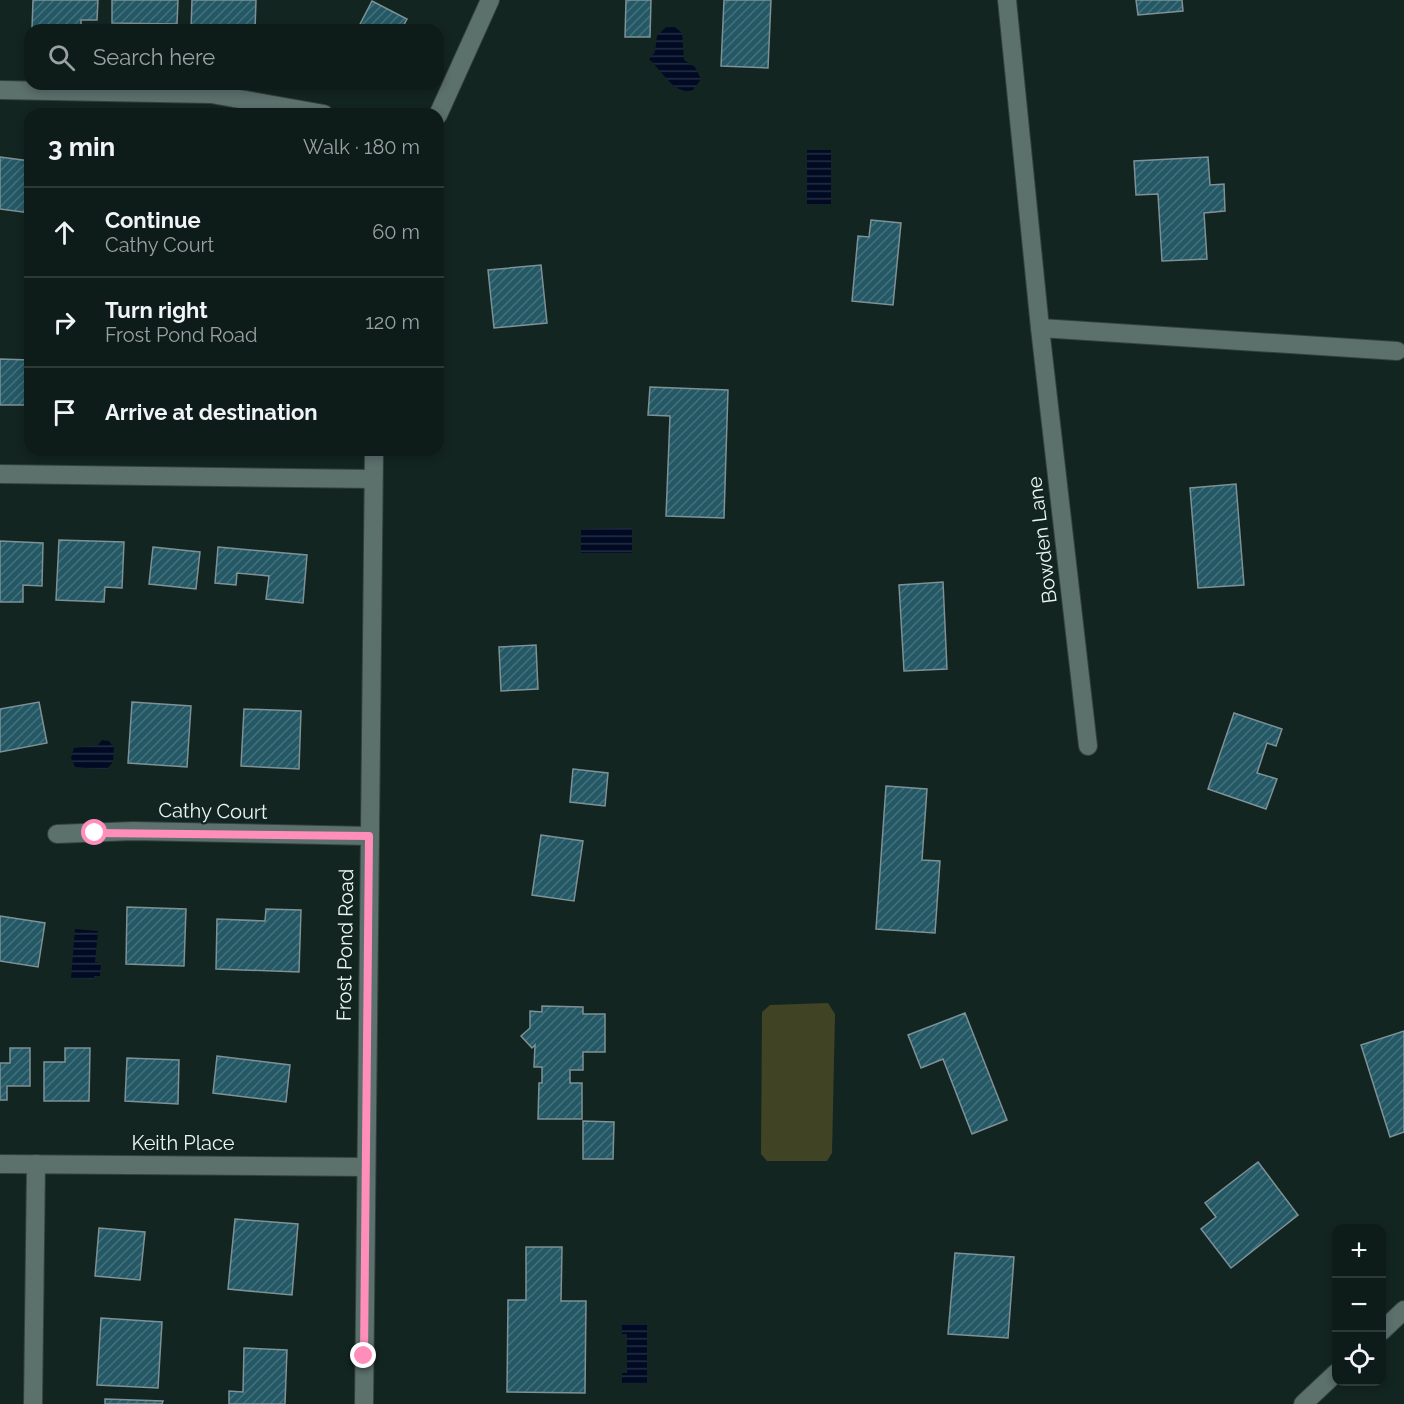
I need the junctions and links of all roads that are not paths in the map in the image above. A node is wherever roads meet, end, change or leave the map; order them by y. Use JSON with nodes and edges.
{"nodes":[{"id":1,"x":490,"y":0,"type":"edge"},
{"id":2,"x":1007,"y":0,"type":"edge"},
{"id":3,"x":0,"y":90,"type":"edge"},
{"id":4,"x":290,"y":108,"type":"edge"},
{"id":5,"x":441,"y":108,"type":"edge"},
{"id":6,"x":1040,"y":328,"type":"junction"},
{"id":7,"x":1396,"y":351,"type":"dead end"},
{"id":8,"x":374,"y":456,"type":"edge"},
{"id":9,"x":0,"y":474,"type":"edge"},
{"id":10,"x":373,"y":479,"type":"junction"},
{"id":11,"x":1088,"y":746,"type":"dead end"},
{"id":12,"x":57,"y":834,"type":"dead end"},
{"id":13,"x":369,"y":836,"type":"junction"},
{"id":14,"x":0,"y":1164,"type":"edge"},
{"id":15,"x":36,"y":1164,"type":"junction"},
{"id":16,"x":365,"y":1167,"type":"junction"},
{"id":17,"x":1404,"y":1310,"type":"edge"},
{"id":18,"x":1386,"y":1327,"type":"edge"},
{"id":19,"x":1332,"y":1377,"type":"edge"},
{"id":20,"x":33,"y":1404,"type":"edge"},
{"id":21,"x":364,"y":1404,"type":"edge"},
{"id":22,"x":1303,"y":1404,"type":"edge"}],
"edges":[{"from":1,"to":5,"type":"street"},
{"from":2,"to":6,"type":"street","name":"Bowden Lane"},
{"from":3,"to":4,"type":"street"},
{"from":6,"to":7,"type":"street"},
{"from":6,"to":11,"type":"street","name":"Bowden Lane"},
{"from":8,"to":10,"type":"street","name":"Frost Pond Road"},
{"from":9,"to":10,"type":"street"},
{"from":10,"to":13,"type":"street","name":"Frost Pond Road"},
{"from":12,"to":13,"type":"street","name":"Cathy Court"},
{"from":13,"to":16,"type":"street","name":"Frost Pond Road"},
{"from":14,"to":15,"type":"street","name":"Keith Place"},
{"from":15,"to":16,"type":"street","name":"Keith Place"},
{"from":15,"to":20,"type":"street"},
{"from":16,"to":21,"type":"street","name":"Frost Pond Road"},
{"from":17,"to":18,"type":"street"},
{"from":19,"to":22,"type":"street"}]}
